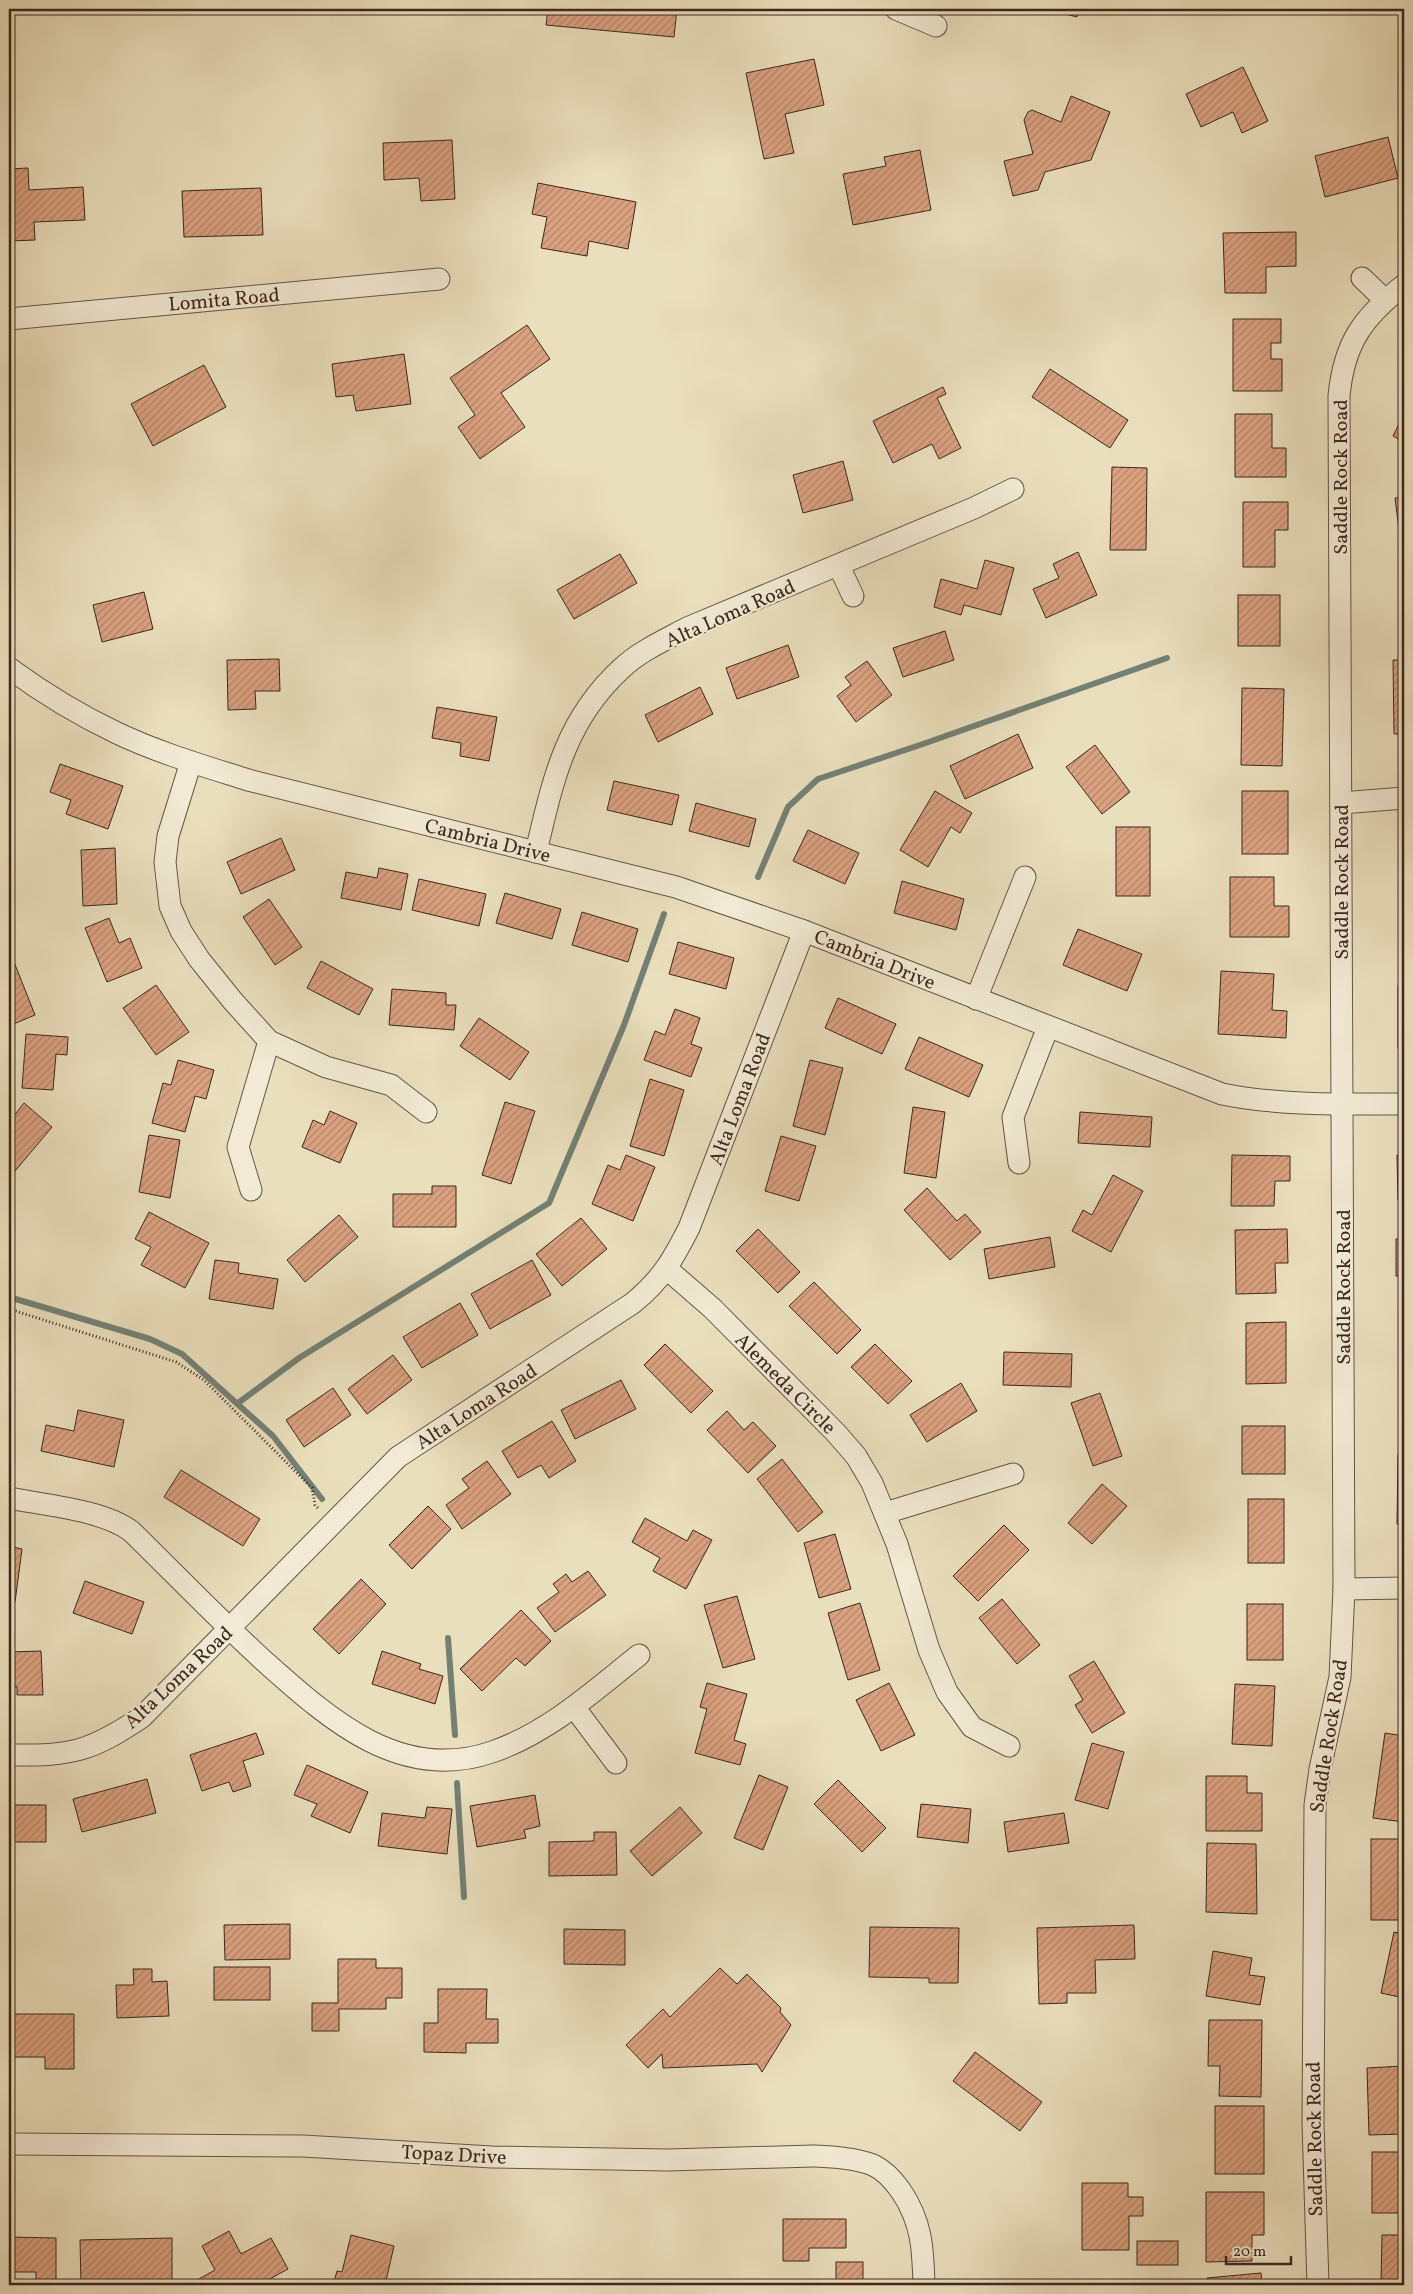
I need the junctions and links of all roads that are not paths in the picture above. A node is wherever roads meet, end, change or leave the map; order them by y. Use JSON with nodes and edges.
{"nodes":[{"id":1,"x":896,"y":9,"type":"edge"},
{"id":2,"x":936,"y":26,"type":"dead end"},
{"id":3,"x":1362,"y":278,"type":"dead end"},
{"id":4,"x":439,"y":279,"type":"dead end"},
{"id":5,"x":1404,"y":285,"type":"edge"},
{"id":6,"x":1385,"y":300,"type":"junction"},
{"id":7,"x":9,"y":319,"type":"edge"},
{"id":8,"x":1013,"y":489,"type":"dead end"},
{"id":9,"x":839,"y":566,"type":"junction"},
{"id":10,"x":854,"y":596,"type":"dead end"},
{"id":11,"x":9,"y":668,"type":"edge"},
{"id":12,"x":191,"y":762,"type":"junction"},
{"id":13,"x":1404,"y":798,"type":"edge"},
{"id":14,"x":1341,"y":803,"type":"junction"},
{"id":15,"x":536,"y":852,"type":"junction"},
{"id":16,"x":1025,"y":877,"type":"dead end"},
{"id":17,"x":804,"y":931,"type":"junction"},
{"id":18,"x":976,"y":999,"type":"junction"},
{"id":19,"x":1048,"y":1027,"type":"junction"},
{"id":20,"x":269,"y":1040,"type":"junction"},
{"id":21,"x":1343,"y":1104,"type":"junction"},
{"id":22,"x":1404,"y":1104,"type":"edge"},
{"id":23,"x":426,"y":1112,"type":"dead end"},
{"id":24,"x":1019,"y":1163,"type":"dead end"},
{"id":25,"x":251,"y":1190,"type":"dead end"},
{"id":26,"x":667,"y":1269,"type":"junction"},
{"id":27,"x":1012,"y":1474,"type":"dead end"},
{"id":28,"x":9,"y":1498,"type":"edge"},
{"id":29,"x":884,"y":1512,"type":"junction"},
{"id":30,"x":1344,"y":1588,"type":"junction"},
{"id":31,"x":1404,"y":1588,"type":"edge"},
{"id":32,"x":230,"y":1630,"type":"junction"},
{"id":33,"x":639,"y":1655,"type":"dead end"},
{"id":34,"x":574,"y":1707,"type":"junction"},
{"id":35,"x":1009,"y":1746,"type":"dead end"},
{"id":36,"x":9,"y":1755,"type":"edge"},
{"id":37,"x":616,"y":1763,"type":"dead end"},
{"id":38,"x":9,"y":2144,"type":"edge"},
{"id":39,"x":924,"y":2285,"type":"edge"},
{"id":40,"x":1318,"y":2285,"type":"edge"}],
"edges":[{"from":1,"to":2,"type":"street"},
{"from":3,"to":6,"type":"street"},
{"from":4,"to":7,"type":"street","name":"Lomita Road"},
{"from":5,"to":6,"type":"street","name":"Saddle Rock Road"},
{"from":6,"to":14,"type":"street","name":"Saddle Rock Road"},
{"from":8,"to":9,"type":"street","name":"Alta Loma Road"},
{"from":9,"to":10,"type":"street"},
{"from":9,"to":15,"type":"street","name":"Alta Loma Road"},
{"from":11,"to":12,"type":"street","name":"Cambria Drive"},
{"from":12,"to":15,"type":"street","name":"Cambria Drive"},
{"from":12,"to":20,"type":"street"},
{"from":13,"to":14,"type":"street"},
{"from":14,"to":21,"type":"street","name":"Saddle Rock Road"},
{"from":15,"to":17,"type":"street","name":"Cambria Drive"},
{"from":16,"to":18,"type":"street"},
{"from":17,"to":18,"type":"street","name":"Cambria Drive"},
{"from":17,"to":26,"type":"street","name":"Alta Loma Road"},
{"from":18,"to":19,"type":"street","name":"Cambria Drive"},
{"from":19,"to":21,"type":"street","name":"Cambria Drive"},
{"from":19,"to":24,"type":"street"},
{"from":20,"to":23,"type":"street"},
{"from":20,"to":25,"type":"street"},
{"from":21,"to":22,"type":"street","name":"Cambria Drive"},
{"from":21,"to":30,"type":"street","name":"Saddle Rock Road"},
{"from":26,"to":29,"type":"street","name":"Alemeda Circle"},
{"from":26,"to":32,"type":"street","name":"Alta Loma Road"},
{"from":27,"to":29,"type":"street"},
{"from":28,"to":32,"type":"street"},
{"from":29,"to":35,"type":"street","name":"Alemeda Circle"},
{"from":30,"to":31,"type":"street"},
{"from":30,"to":40,"type":"street","name":"Saddle Rock Road"},
{"from":32,"to":34,"type":"street"},
{"from":32,"to":36,"type":"street","name":"Alta Loma Road"},
{"from":33,"to":34,"type":"street"},
{"from":34,"to":37,"type":"street"},
{"from":38,"to":39,"type":"street","name":"Topaz Drive"}]}
